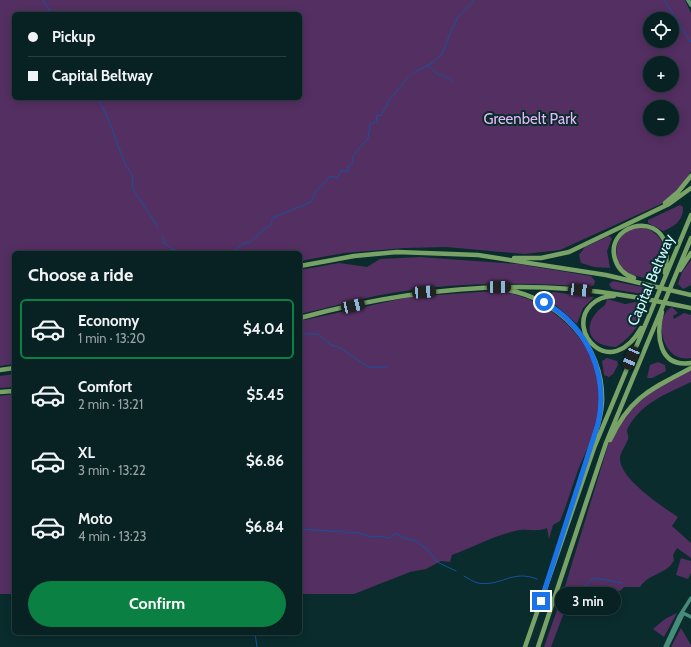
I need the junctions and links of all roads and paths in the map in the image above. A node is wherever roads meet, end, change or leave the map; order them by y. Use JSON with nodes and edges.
{"nodes":[{"id":1,"x":688,"y":0,"type":"edge"},
{"id":2,"x":691,"y":5,"type":"edge"},
{"id":3,"x":691,"y":176,"type":"edge"},
{"id":4,"x":691,"y":188,"type":"edge"},
{"id":5,"x":645,"y":215,"type":"junction"},
{"id":6,"x":691,"y":215,"type":"edge"},
{"id":7,"x":691,"y":238,"type":"edge"},
{"id":8,"x":691,"y":253,"type":"edge"},
{"id":9,"x":478,"y":255,"type":"junction"},
{"id":10,"x":302,"y":266,"type":"edge"},
{"id":11,"x":664,"y":279,"type":"junction"},
{"id":12,"x":674,"y":280,"type":"junction"},
{"id":13,"x":656,"y":286,"type":"junction"},
{"id":14,"x":471,"y":289,"type":"junction"},
{"id":15,"x":667,"y":294,"type":"junction"},
{"id":16,"x":691,"y":295,"type":"edge"},
{"id":17,"x":624,"y":296,"type":"junction"},
{"id":18,"x":652,"y":307,"type":"junction"},
{"id":19,"x":691,"y":309,"type":"edge"},
{"id":20,"x":302,"y":318,"type":"edge"},
{"id":21,"x":691,"y":363,"type":"edge"},
{"id":22,"x":12,"y":368,"type":"edge"},
{"id":23,"x":691,"y":368,"type":"edge"},
{"id":24,"x":0,"y":370,"type":"edge"},
{"id":25,"x":12,"y":391,"type":"edge"},
{"id":26,"x":0,"y":392,"type":"edge"},
{"id":27,"x":598,"y":463,"type":"junction"},
{"id":28,"x":576,"y":494,"type":"junction"},
{"id":29,"x":691,"y":598,"type":"edge"},
{"id":30,"x":683,"y":613,"type":"junction"},
{"id":31,"x":691,"y":617,"type":"edge"},
{"id":32,"x":525,"y":647,"type":"edge"},
{"id":33,"x":538,"y":647,"type":"edge"},
{"id":34,"x":666,"y":647,"type":"edge"}],
"edges":[{"from":1,"to":2,"type":"main road"},
{"from":3,"to":5,"type":"highway"},
{"from":4,"to":5,"type":"highway"},
{"from":5,"to":9,"type":"highway"},
{"from":6,"to":11,"type":"highway","name":"Capital Beltway"},
{"from":7,"to":12,"type":"highway","name":"Capital Beltway"},
{"from":8,"to":12,"type":"highway"},
{"from":9,"to":10,"type":"highway"},
{"from":9,"to":13,"type":"highway"},
{"from":11,"to":13,"type":"highway"},
{"from":11,"to":18,"type":"highway","name":"Capital Beltway"},
{"from":12,"to":15,"type":"highway","name":"Capital Beltway"},
{"from":13,"to":16,"type":"highway"},
{"from":14,"to":17,"type":"highway"},
{"from":14,"to":20,"type":"highway"},
{"from":14,"to":28,"type":"highway"},
{"from":15,"to":21,"type":"highway"},
{"from":15,"to":27,"type":"highway","name":"Capital Beltway"},
{"from":17,"to":18,"type":"highway"},
{"from":17,"to":19,"type":"highway"},
{"from":18,"to":28,"type":"highway","name":"Capital Beltway"},
{"from":22,"to":24,"type":"highway"},
{"from":23,"to":27,"type":"highway"},
{"from":25,"to":26,"type":"highway"},
{"from":27,"to":33,"type":"highway","name":"Capital Beltway"},
{"from":28,"to":32,"type":"highway","name":"Capital Beltway"},
{"from":29,"to":30,"type":"street"},
{"from":30,"to":31,"type":"street"},
{"from":30,"to":34,"type":"street"}]}
